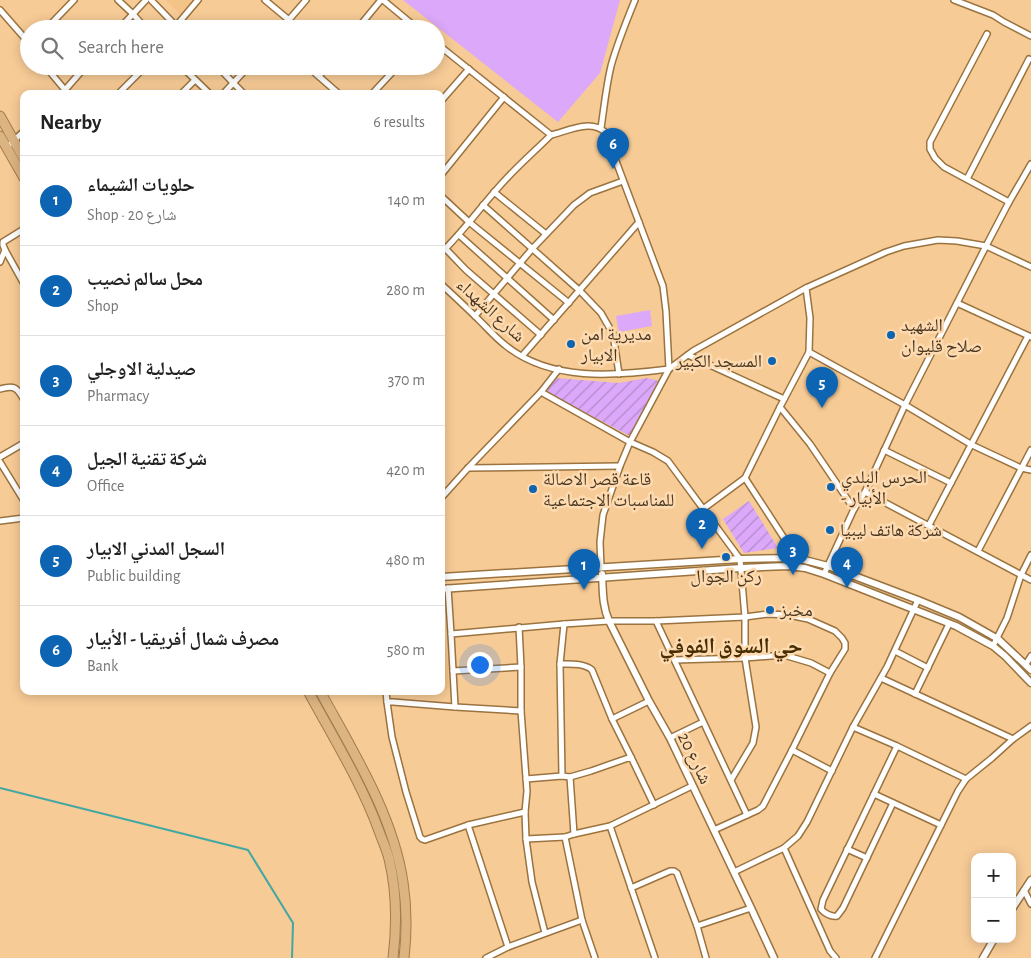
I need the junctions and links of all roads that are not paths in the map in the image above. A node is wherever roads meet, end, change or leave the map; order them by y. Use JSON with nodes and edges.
{"nodes":[{"id":1,"x":74,"y":0,"type":"edge"},
{"id":2,"x":118,"y":0,"type":"edge"},
{"id":3,"x":146,"y":0,"type":"edge"},
{"id":4,"x":151,"y":0,"type":"edge"},
{"id":5,"x":198,"y":0,"type":"edge"},
{"id":6,"x":265,"y":0,"type":"edge"},
{"id":7,"x":306,"y":0,"type":"edge"},
{"id":8,"x":382,"y":0,"type":"edge"},
{"id":9,"x":635,"y":0,"type":"edge"},
{"id":10,"x":954,"y":0,"type":"edge"},
{"id":11,"x":0,"y":10,"type":"edge"},
{"id":12,"x":133,"y":14,"type":"junction"},
{"id":13,"x":55,"y":20,"type":"edge"},
{"id":14,"x":127,"y":20,"type":"edge"},
{"id":15,"x":138,"y":20,"type":"edge"},
{"id":16,"x":171,"y":20,"type":"edge"},
{"id":17,"x":183,"y":20,"type":"edge"},
{"id":18,"x":289,"y":20,"type":"joint"},
{"id":19,"x":365,"y":20,"type":"edge"},
{"id":20,"x":407,"y":20,"type":"edge"},
{"id":21,"x":20,"y":33,"type":"edge"},
{"id":22,"x":987,"y":34,"type":"dead end"},
{"id":23,"x":1031,"y":36,"type":"edge"},
{"id":24,"x":445,"y":50,"type":"edge"},
{"id":25,"x":1029,"y":59,"type":"dead end"},
{"id":26,"x":469,"y":69,"type":"junction"},
{"id":27,"x":52,"y":75,"type":"edge"},
{"id":28,"x":79,"y":75,"type":"edge"},
{"id":29,"x":137,"y":75,"type":"edge"},
{"id":30,"x":190,"y":75,"type":"edge"},
{"id":31,"x":226,"y":75,"type":"edge"},
{"id":32,"x":242,"y":75,"type":"edge"},
{"id":33,"x":390,"y":75,"type":"edge"},
{"id":34,"x":319,"y":76,"type":"edge"},
{"id":35,"x":195,"y":80,"type":"junction"},
{"id":36,"x":234,"y":84,"type":"junction"},
{"id":37,"x":63,"y":90,"type":"edge"},
{"id":38,"x":67,"y":90,"type":"edge"},
{"id":39,"x":122,"y":90,"type":"edge"},
{"id":40,"x":186,"y":90,"type":"edge"},
{"id":41,"x":206,"y":90,"type":"edge"},
{"id":42,"x":227,"y":90,"type":"edge"},
{"id":43,"x":240,"y":90,"type":"edge"},
{"id":44,"x":335,"y":90,"type":"edge"},
{"id":45,"x":376,"y":90,"type":"edge"},
{"id":46,"x":445,"y":96,"type":"edge"},
{"id":47,"x":504,"y":97,"type":"junction"},
{"id":48,"x":0,"y":116,"type":"edge"},
{"id":49,"x":601,"y":128,"type":"junction"},
{"id":50,"x":20,"y":135,"type":"edge"},
{"id":51,"x":552,"y":135,"type":"junction"},
{"id":52,"x":0,"y":136,"type":"edge"},
{"id":53,"x":14,"y":141,"type":"junction"},
{"id":54,"x":6,"y":148,"type":"junction"},
{"id":55,"x":20,"y":152,"type":"edge"},
{"id":56,"x":1031,"y":164,"type":"edge"},
{"id":57,"x":445,"y":170,"type":"edge"},
{"id":58,"x":20,"y":171,"type":"edge"},
{"id":59,"x":967,"y":179,"type":"junction"},
{"id":60,"x":624,"y":181,"type":"junction"},
{"id":61,"x":494,"y":192,"type":"junction"},
{"id":62,"x":445,"y":200,"type":"edge"},
{"id":63,"x":1009,"y":202,"type":"junction"},
{"id":64,"x":483,"y":205,"type":"junction"},
{"id":65,"x":469,"y":222,"type":"junction"},
{"id":66,"x":639,"y":222,"type":"junction"},
{"id":67,"x":20,"y":231,"type":"edge"},
{"id":68,"x":546,"y":234,"type":"junction"},
{"id":69,"x":459,"y":235,"type":"junction"},
{"id":70,"x":986,"y":246,"type":"junction"},
{"id":71,"x":445,"y":249,"type":"edge"},
{"id":72,"x":532,"y":249,"type":"junction"},
{"id":73,"x":5,"y":250,"type":"junction"},
{"id":74,"x":445,"y":253,"type":"edge"},
{"id":75,"x":0,"y":262,"type":"edge"},
{"id":76,"x":520,"y":263,"type":"junction"},
{"id":77,"x":1031,"y":268,"type":"edge"},
{"id":78,"x":20,"y":277,"type":"edge"},
{"id":79,"x":508,"y":279,"type":"junction"},
{"id":80,"x":445,"y":288,"type":"edge"},
{"id":81,"x":806,"y":288,"type":"junction"},
{"id":82,"x":579,"y":290,"type":"junction"},
{"id":83,"x":494,"y":295,"type":"junction"},
{"id":84,"x":569,"y":303,"type":"junction"},
{"id":85,"x":956,"y":303,"type":"junction"},
{"id":86,"x":476,"y":316,"type":"junction"},
{"id":87,"x":554,"y":320,"type":"junction"},
{"id":88,"x":541,"y":335,"type":"junction"},
{"id":89,"x":1030,"y":337,"type":"edge"},
{"id":90,"x":809,"y":352,"type":"junction"},
{"id":91,"x":688,"y":355,"type":"junction"},
{"id":92,"x":522,"y":356,"type":"junction"},
{"id":93,"x":559,"y":369,"type":"junction"},
{"id":94,"x":669,"y":369,"type":"junction"},
{"id":95,"x":619,"y":374,"type":"junction"},
{"id":96,"x":0,"y":388,"type":"edge"},
{"id":97,"x":541,"y":392,"type":"junction"},
{"id":98,"x":20,"y":393,"type":"edge"},
{"id":99,"x":784,"y":399,"type":"junction"},
{"id":100,"x":905,"y":405,"type":"junction"},
{"id":101,"x":780,"y":407,"type":"junction"},
{"id":102,"x":630,"y":442,"type":"junction"},
{"id":103,"x":20,"y":445,"type":"edge"},
{"id":104,"x":972,"y":445,"type":"junction"},
{"id":105,"x":884,"y":450,"type":"junction"},
{"id":106,"x":1031,"y":450,"type":"edge"},
{"id":107,"x":0,"y":457,"type":"edge"},
{"id":108,"x":0,"y":462,"type":"edge"},
{"id":109,"x":620,"y":466,"type":"junction"},
{"id":110,"x":468,"y":468,"type":"junction"},
{"id":111,"x":1021,"y":468,"type":"junction"},
{"id":112,"x":1031,"y":470,"type":"edge"},
{"id":113,"x":745,"y":478,"type":"junction"},
{"id":114,"x":951,"y":484,"type":"junction"},
{"id":115,"x":865,"y":492,"type":"junction"},
{"id":116,"x":445,"y":494,"type":"edge"},
{"id":117,"x":20,"y":495,"type":"edge"},
{"id":118,"x":703,"y":509,"type":"junction"},
{"id":119,"x":854,"y":509,"type":"junction"},
{"id":120,"x":20,"y":518,"type":"edge"},
{"id":121,"x":0,"y":521,"type":"edge"},
{"id":122,"x":929,"y":525,"type":"junction"},
{"id":123,"x":978,"y":551,"type":"junction"},
{"id":124,"x":1031,"y":555,"type":"edge"},
{"id":125,"x":797,"y":558,"type":"junction"},
{"id":126,"x":740,"y":559,"type":"junction"},
{"id":127,"x":828,"y":566,"type":"junction"},
{"id":128,"x":601,"y":568,"type":"junction"},
{"id":129,"x":741,"y":568,"type":"junction"},
{"id":130,"x":824,"y":574,"type":"junction"},
{"id":131,"x":1022,"y":575,"type":"junction"},
{"id":132,"x":445,"y":577,"type":"edge"},
{"id":133,"x":602,"y":577,"type":"junction"},
{"id":134,"x":1031,"y":580,"type":"edge"},
{"id":135,"x":445,"y":588,"type":"edge"},
{"id":136,"x":445,"y":595,"type":"edge"},
{"id":137,"x":918,"y":600,"type":"junction"},
{"id":138,"x":914,"y":610,"type":"junction"},
{"id":139,"x":745,"y":617,"type":"junction"},
{"id":140,"x":609,"y":621,"type":"junction"},
{"id":141,"x":656,"y":621,"type":"junction"},
{"id":142,"x":564,"y":624,"type":"junction"},
{"id":143,"x":949,"y":624,"type":"junction"},
{"id":144,"x":519,"y":627,"type":"junction"},
{"id":145,"x":451,"y":634,"type":"junction"},
{"id":146,"x":998,"y":639,"type":"junction"},
{"id":147,"x":993,"y":646,"type":"junction"},
{"id":148,"x":895,"y":651,"type":"junction"},
{"id":149,"x":1031,"y":656,"type":"edge"},
{"id":150,"x":745,"y":658,"type":"junction"},
{"id":151,"x":675,"y":660,"type":"junction"},
{"id":152,"x":560,"y":664,"type":"junction"},
{"id":153,"x":521,"y":666,"type":"junction"},
{"id":154,"x":1029,"y":667,"type":"edge"},
{"id":155,"x":928,"y":668,"type":"junction"},
{"id":156,"x":453,"y":670,"type":"junction"},
{"id":157,"x":830,"y":673,"type":"junction"},
{"id":158,"x":881,"y":678,"type":"junction"},
{"id":159,"x":1031,"y":683,"type":"edge"},
{"id":160,"x":915,"y":694,"type":"junction"},
{"id":161,"x":310,"y":695,"type":"edge"},
{"id":162,"x":322,"y":695,"type":"edge"},
{"id":163,"x":386,"y":695,"type":"edge"},
{"id":164,"x":649,"y":701,"type":"junction"},
{"id":165,"x":387,"y":702,"type":"junction"},
{"id":166,"x":455,"y":706,"type":"junction"},
{"id":167,"x":521,"y":711,"type":"junction"},
{"id":168,"x":612,"y":719,"type":"junction"},
{"id":169,"x":704,"y":722,"type":"junction"},
{"id":170,"x":1031,"y":726,"type":"edge"},
{"id":171,"x":853,"y":727,"type":"junction"},
{"id":172,"x":670,"y":738,"type":"junction"},
{"id":173,"x":1013,"y":739,"type":"junction"},
{"id":174,"x":897,"y":746,"type":"junction"},
{"id":175,"x":792,"y":750,"type":"junction"},
{"id":176,"x":631,"y":757,"type":"junction"},
{"id":177,"x":832,"y":771,"type":"junction"},
{"id":178,"x":562,"y":776,"type":"junction"},
{"id":179,"x":570,"y":777,"type":"junction"},
{"id":180,"x":526,"y":779,"type":"junction"},
{"id":181,"x":966,"y":779,"type":"junction"},
{"id":182,"x":731,"y":780,"type":"junction"},
{"id":183,"x":692,"y":786,"type":"junction"},
{"id":184,"x":874,"y":794,"type":"junction"},
{"id":185,"x":893,"y":803,"type":"junction"},
{"id":186,"x":654,"y":805,"type":"junction"},
{"id":187,"x":525,"y":812,"type":"junction"},
{"id":188,"x":747,"y":815,"type":"junction"},
{"id":189,"x":468,"y":825,"type":"junction"},
{"id":190,"x":941,"y":825,"type":"junction"},
{"id":191,"x":610,"y":826,"type":"junction"},
{"id":192,"x":714,"y":830,"type":"junction"},
{"id":193,"x":574,"y":834,"type":"junction"},
{"id":194,"x":565,"y":837,"type":"junction"},
{"id":195,"x":526,"y":839,"type":"junction"},
{"id":196,"x":784,"y":848,"type":"junction"},
{"id":197,"x":848,"y":849,"type":"junction"},
{"id":198,"x":867,"y":858,"type":"junction"},
{"id":199,"x":734,"y":872,"type":"junction"},
{"id":200,"x":1031,"y":880,"type":"edge"},
{"id":201,"x":631,"y":888,"type":"junction"},
{"id":202,"x":1024,"y":890,"type":"junction"},
{"id":203,"x":1016,"y":903,"type":"edge"},
{"id":204,"x":1031,"y":904,"type":"edge"},
{"id":205,"x":751,"y":908,"type":"junction"},
{"id":206,"x":582,"y":920,"type":"junction"},
{"id":207,"x":697,"y":926,"type":"junction"},
{"id":208,"x":545,"y":933,"type":"junction"},
{"id":209,"x":396,"y":938,"type":"junction"},
{"id":210,"x":992,"y":943,"type":"edge"},
{"id":211,"x":508,"y":947,"type":"junction"},
{"id":212,"x":388,"y":958,"type":"edge"},
{"id":213,"x":393,"y":958,"type":"edge"},
{"id":214,"x":404,"y":958,"type":"edge"},
{"id":215,"x":486,"y":958,"type":"edge"},
{"id":216,"x":595,"y":958,"type":"edge"},
{"id":217,"x":655,"y":958,"type":"edge"},
{"id":218,"x":706,"y":958,"type":"edge"},
{"id":219,"x":774,"y":958,"type":"edge"},
{"id":220,"x":836,"y":958,"type":"edge"},
{"id":221,"x":875,"y":958,"type":"edge"},
{"id":222,"x":983,"y":958,"type":"edge"}],
"edges":[{"from":1,"to":13,"type":"street"},
{"from":2,"to":12,"type":"street"},
{"from":3,"to":12,"type":"street"},
{"from":4,"to":16,"type":"street"},
{"from":5,"to":17,"type":"street"},
{"from":6,"to":18,"type":"street"},
{"from":7,"to":18,"type":"street"},
{"from":8,"to":19,"type":"street"},
{"from":8,"to":20,"type":"street"},
{"from":9,"to":49,"type":"street"},
{"from":10,"to":23,"type":"street"},
{"from":11,"to":21,"type":"street"},
{"from":12,"to":14,"type":"street"},
{"from":12,"to":15,"type":"street"},
{"from":22,"to":59,"type":"street"},
{"from":24,"to":26,"type":"street"},
{"from":25,"to":59,"type":"street"},
{"from":26,"to":46,"type":"street"},
{"from":26,"to":47,"type":"street"},
{"from":27,"to":37,"type":"street"},
{"from":28,"to":38,"type":"street"},
{"from":29,"to":39,"type":"street"},
{"from":30,"to":35,"type":"street"},
{"from":31,"to":36,"type":"street"},
{"from":32,"to":36,"type":"street"},
{"from":33,"to":45,"type":"street"},
{"from":34,"to":44,"type":"street"},
{"from":35,"to":40,"type":"street"},
{"from":35,"to":41,"type":"street"},
{"from":36,"to":42,"type":"street"},
{"from":36,"to":43,"type":"street"},
{"from":47,"to":51,"type":"street"},
{"from":47,"to":57,"type":"street"},
{"from":48,"to":53,"type":"highway"},
{"from":49,"to":51,"type":"street"},
{"from":49,"to":60,"type":"street"},
{"from":50,"to":53,"type":"street"},
{"from":51,"to":61,"type":"street"},
{"from":52,"to":54,"type":"highway"},
{"from":53,"to":54,"type":"street"},
{"from":53,"to":55,"type":"highway"},
{"from":54,"to":58,"type":"highway"},
{"from":56,"to":63,"type":"street"},
{"from":59,"to":63,"type":"street"},
{"from":60,"to":66,"type":"street"},
{"from":60,"to":68,"type":"street"},
{"from":61,"to":64,"type":"street"},
{"from":61,"to":68,"type":"street"},
{"from":62,"to":65,"type":"street"},
{"from":63,"to":70,"type":"street"},
{"from":64,"to":65,"type":"street"},
{"from":64,"to":72,"type":"street"},
{"from":65,"to":69,"type":"street"},
{"from":65,"to":76,"type":"street"},
{"from":66,"to":82,"type":"street"},
{"from":66,"to":94,"type":"street"},
{"from":67,"to":73,"type":"street"},
{"from":68,"to":72,"type":"street"},
{"from":69,"to":71,"type":"street"},
{"from":69,"to":79,"type":"street"},
{"from":70,"to":77,"type":"street"},
{"from":70,"to":81,"type":"street"},
{"from":70,"to":85,"type":"street"},
{"from":72,"to":76,"type":"street"},
{"from":72,"to":82,"type":"street"},
{"from":73,"to":75,"type":"street"},
{"from":73,"to":78,"type":"street"},
{"from":74,"to":83,"type":"street"},
{"from":76,"to":79,"type":"street"},
{"from":76,"to":84,"type":"street"},
{"from":79,"to":83,"type":"street"},
{"from":79,"to":87,"type":"street"},
{"from":80,"to":86,"type":"street","name":"شارع الشهداء"},
{"from":81,"to":90,"type":"street"},
{"from":81,"to":91,"type":"street"},
{"from":82,"to":84,"type":"street"},
{"from":82,"to":95,"type":"street"},
{"from":83,"to":86,"type":"street"},
{"from":83,"to":88,"type":"street"},
{"from":84,"to":87,"type":"street"},
{"from":85,"to":89,"type":"street"},
{"from":85,"to":100,"type":"street"},
{"from":86,"to":92,"type":"street","name":"شارع الشهداء"},
{"from":87,"to":88,"type":"street"},
{"from":88,"to":92,"type":"street"},
{"from":89,"to":104,"type":"street"},
{"from":90,"to":99,"type":"street"},
{"from":90,"to":100,"type":"street"},
{"from":91,"to":94,"type":"street"},
{"from":91,"to":99,"type":"street"},
{"from":92,"to":93,"type":"street","name":"شارع الشهداء"},
{"from":93,"to":95,"type":"street","name":"شارع الشهداء"},
{"from":93,"to":97,"type":"street"},
{"from":94,"to":95,"type":"street","name":"شارع الشهداء"},
{"from":94,"to":102,"type":"street"},
{"from":96,"to":98,"type":"street"},
{"from":97,"to":102,"type":"street"},
{"from":97,"to":110,"type":"street"},
{"from":99,"to":101,"type":"street"},
{"from":100,"to":104,"type":"street"},
{"from":100,"to":105,"type":"street"},
{"from":101,"to":113,"type":"street"},
{"from":101,"to":119,"type":"street"},
{"from":102,"to":109,"type":"street"},
{"from":102,"to":118,"type":"street"},
{"from":103,"to":107,"type":"street"},
{"from":104,"to":111,"type":"street"},
{"from":104,"to":114,"type":"street"},
{"from":105,"to":114,"type":"street"},
{"from":105,"to":115,"type":"street"},
{"from":106,"to":111,"type":"street"},
{"from":108,"to":117,"type":"street"},
{"from":109,"to":110,"type":"street"},
{"from":109,"to":128,"type":"street"},
{"from":110,"to":116,"type":"street"},
{"from":111,"to":112,"type":"street"},
{"from":111,"to":123,"type":"street"},
{"from":113,"to":118,"type":"street"},
{"from":113,"to":125,"type":"street"},
{"from":114,"to":122,"type":"street"},
{"from":115,"to":119,"type":"street"},
{"from":115,"to":122,"type":"street"},
{"from":118,"to":126,"type":"street"},
{"from":119,"to":127,"type":"street"},
{"from":120,"to":121,"type":"street"},
{"from":122,"to":123,"type":"street"},
{"from":123,"to":131,"type":"street"},
{"from":124,"to":131,"type":"street"},
{"from":125,"to":126,"type":"street"},
{"from":125,"to":127,"type":"street"},
{"from":126,"to":128,"type":"street"},
{"from":126,"to":129,"type":"street"},
{"from":127,"to":130,"type":"street"},
{"from":127,"to":137,"type":"street"},
{"from":128,"to":132,"type":"street"},
{"from":128,"to":133,"type":"street","name":"شارع 20"},
{"from":129,"to":130,"type":"street"},
{"from":129,"to":133,"type":"street"},
{"from":129,"to":139,"type":"street"},
{"from":130,"to":138,"type":"street"},
{"from":131,"to":134,"type":"street"},
{"from":131,"to":146,"type":"street"},
{"from":133,"to":135,"type":"street"},
{"from":133,"to":140,"type":"street","name":"شارع 20"},
{"from":136,"to":145,"type":"street"},
{"from":137,"to":138,"type":"street"},
{"from":137,"to":146,"type":"street"},
{"from":138,"to":143,"type":"street"},
{"from":138,"to":148,"type":"street"},
{"from":139,"to":141,"type":"street"},
{"from":139,"to":150,"type":"street"},
{"from":139,"to":157,"type":"street"},
{"from":140,"to":141,"type":"street"},
{"from":140,"to":142,"type":"street"},
{"from":140,"to":164,"type":"street","name":"شارع 20"},
{"from":141,"to":151,"type":"street"},
{"from":142,"to":144,"type":"street"},
{"from":142,"to":152,"type":"street"},
{"from":143,"to":147,"type":"street"},
{"from":143,"to":155,"type":"street"},
{"from":144,"to":145,"type":"street"},
{"from":144,"to":153,"type":"street"},
{"from":145,"to":156,"type":"street"},
{"from":146,"to":147,"type":"street"},
{"from":146,"to":154,"type":"street"},
{"from":147,"to":159,"type":"street"},
{"from":148,"to":155,"type":"street"},
{"from":148,"to":158,"type":"street"},
{"from":149,"to":154,"type":"street"},
{"from":150,"to":151,"type":"street"},
{"from":150,"to":157,"type":"street"},
{"from":150,"to":182,"type":"street"},
{"from":151,"to":169,"type":"street"},
{"from":152,"to":168,"type":"street"},
{"from":152,"to":178,"type":"street"},
{"from":153,"to":156,"type":"street"},
{"from":153,"to":167,"type":"street"},
{"from":155,"to":160,"type":"street"},
{"from":156,"to":166,"type":"street"},
{"from":157,"to":175,"type":"street"},
{"from":158,"to":160,"type":"street"},
{"from":158,"to":171,"type":"street"},
{"from":160,"to":173,"type":"street"},
{"from":161,"to":209,"type":"highway"},
{"from":162,"to":214,"type":"highway"},
{"from":163,"to":165,"type":"street"},
{"from":164,"to":168,"type":"street"},
{"from":164,"to":172,"type":"street","name":"شارع 20"},
{"from":165,"to":166,"type":"street"},
{"from":165,"to":189,"type":"street"},
{"from":166,"to":167,"type":"street"},
{"from":167,"to":180,"type":"street"},
{"from":168,"to":176,"type":"street"},
{"from":169,"to":172,"type":"street"},
{"from":169,"to":182,"type":"street"},
{"from":170,"to":173,"type":"street"},
{"from":171,"to":174,"type":"street"},
{"from":171,"to":177,"type":"street"},
{"from":172,"to":183,"type":"street","name":"شارع 20"},
{"from":173,"to":181,"type":"street"},
{"from":174,"to":181,"type":"street"},
{"from":174,"to":184,"type":"street"},
{"from":175,"to":177,"type":"street"},
{"from":175,"to":188,"type":"street"},
{"from":176,"to":179,"type":"street"},
{"from":176,"to":186,"type":"street"},
{"from":177,"to":196,"type":"street"},
{"from":178,"to":179,"type":"street"},
{"from":178,"to":180,"type":"street"},
{"from":179,"to":193,"type":"street"},
{"from":180,"to":187,"type":"street"},
{"from":181,"to":190,"type":"street"},
{"from":182,"to":188,"type":"street"},
{"from":183,"to":186,"type":"street"},
{"from":183,"to":192,"type":"street","name":"شارع 20"},
{"from":184,"to":185,"type":"street"},
{"from":184,"to":197,"type":"street"},
{"from":185,"to":190,"type":"street"},
{"from":185,"to":198,"type":"street"},
{"from":186,"to":191,"type":"street"},
{"from":187,"to":189,"type":"street"},
{"from":187,"to":195,"type":"street"},
{"from":188,"to":192,"type":"street"},
{"from":189,"to":211,"type":"street"},
{"from":190,"to":221,"type":"street"},
{"from":191,"to":193,"type":"street"},
{"from":191,"to":201,"type":"street"},
{"from":192,"to":199,"type":"street","name":"شارع 20"},
{"from":193,"to":194,"type":"street"},
{"from":194,"to":195,"type":"street"},
{"from":194,"to":206,"type":"street"},
{"from":195,"to":208,"type":"street"},
{"from":196,"to":199,"type":"street"},
{"from":196,"to":220,"type":"street"},
{"from":197,"to":198,"type":"street"},
{"from":197,"to":198,"type":"street"},
{"from":199,"to":205,"type":"street","name":"شارع 20"},
{"from":200,"to":202,"type":"street"},
{"from":201,"to":207,"type":"street"},
{"from":201,"to":217,"type":"street"},
{"from":202,"to":203,"type":"street"},
{"from":202,"to":204,"type":"street"},
{"from":205,"to":207,"type":"street"},
{"from":205,"to":219,"type":"street","name":"شارع 20"},
{"from":206,"to":208,"type":"street"},
{"from":206,"to":216,"type":"street"},
{"from":207,"to":218,"type":"street"},
{"from":208,"to":211,"type":"street"},
{"from":209,"to":212,"type":"highway"},
{"from":209,"to":213,"type":"highway"},
{"from":210,"to":222,"type":"street"},
{"from":211,"to":215,"type":"street"}]}
